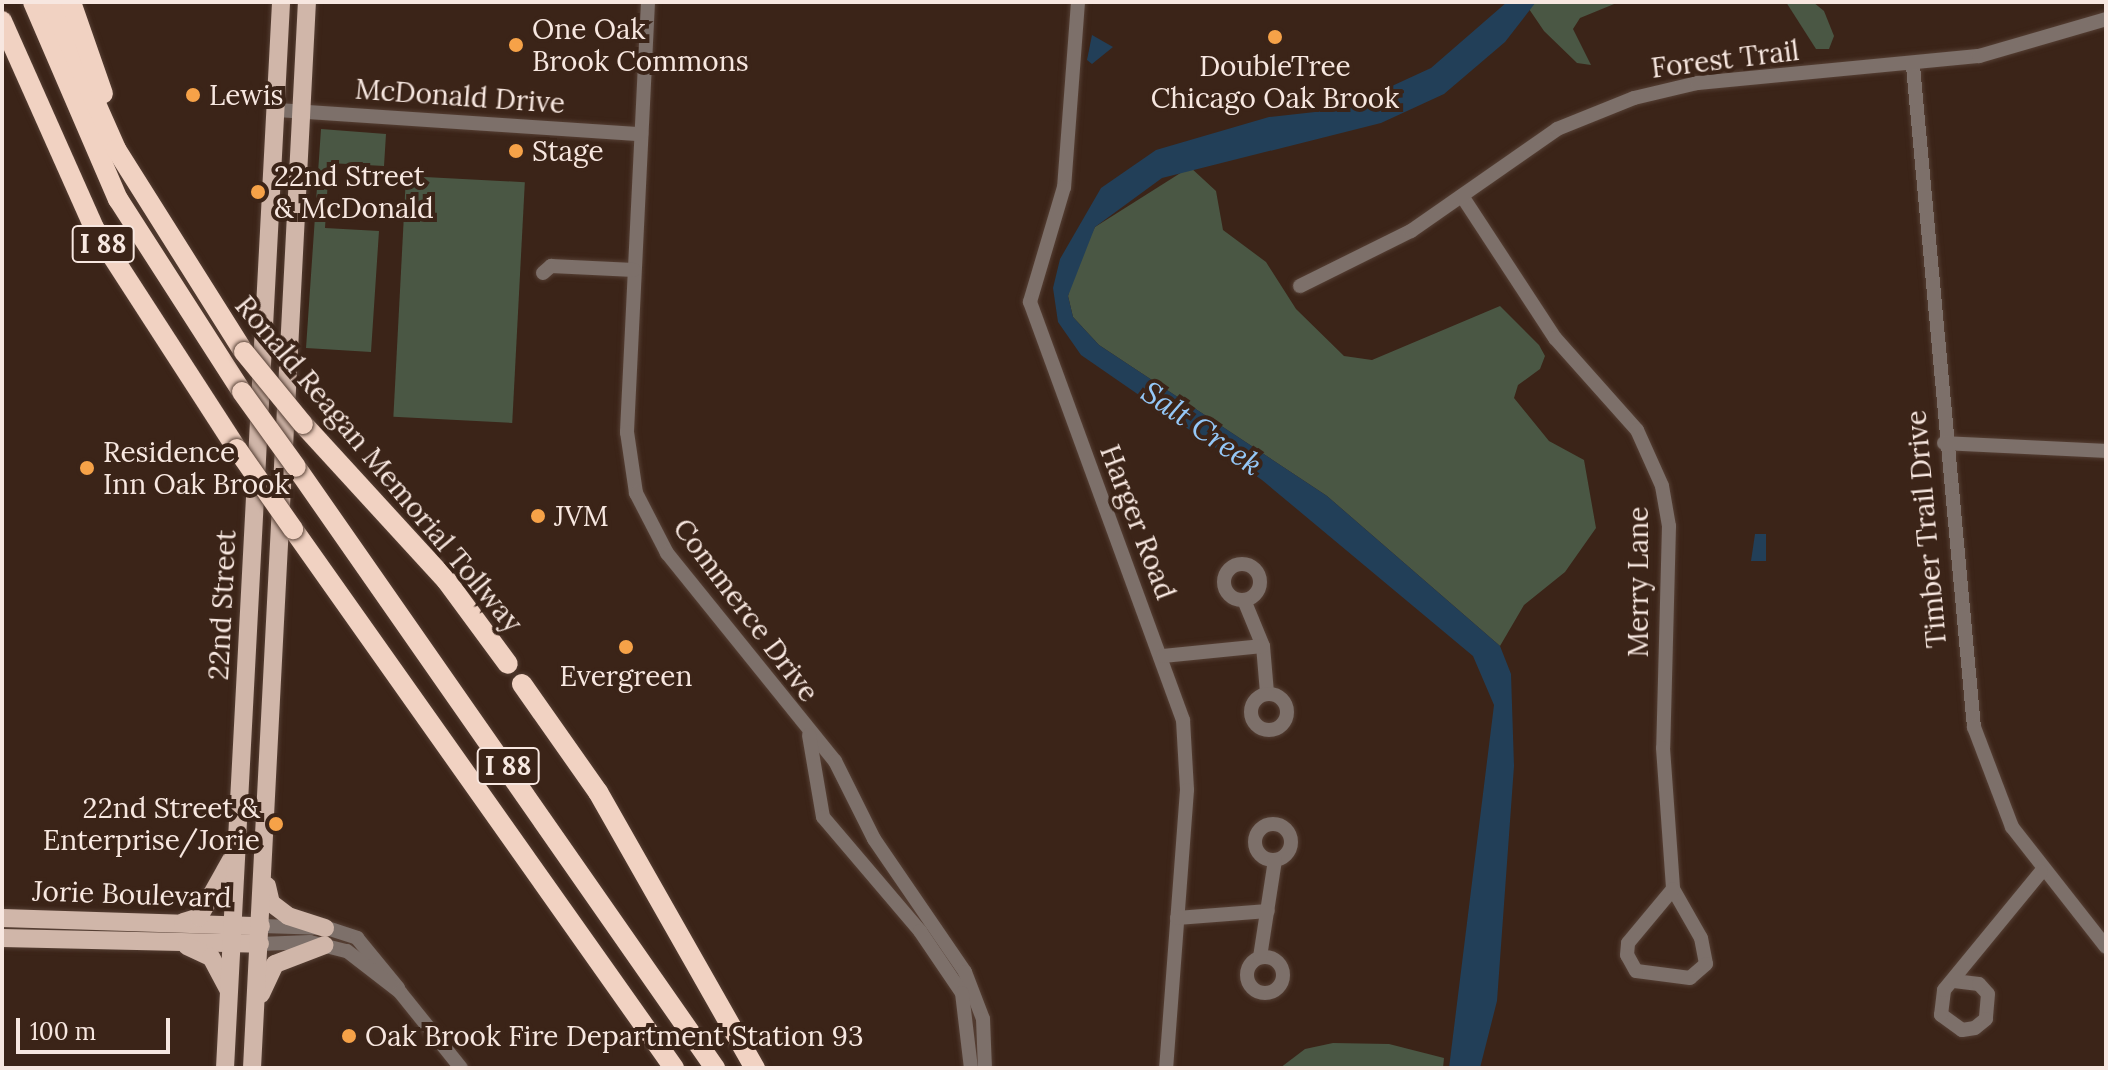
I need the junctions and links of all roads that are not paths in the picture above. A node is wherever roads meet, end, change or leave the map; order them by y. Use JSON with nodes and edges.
{"nodes":[{"id":1,"x":33,"y":2,"type":"edge"},
{"id":2,"x":51,"y":2,"type":"edge"},
{"id":3,"x":71,"y":2,"type":"edge"},
{"id":4,"x":281,"y":2,"type":"edge"},
{"id":5,"x":307,"y":2,"type":"edge"},
{"id":6,"x":648,"y":2,"type":"edge"},
{"id":7,"x":1078,"y":2,"type":"edge"},
{"id":8,"x":2106,"y":19,"type":"edge"},
{"id":9,"x":2,"y":21,"type":"edge"},
{"id":10,"x":1913,"y":66,"type":"junction"},
{"id":11,"x":277,"y":110,"type":"junction"},
{"id":12,"x":302,"y":111,"type":"junction"},
{"id":13,"x":641,"y":134,"type":"junction"},
{"id":14,"x":1462,"y":196,"type":"junction"},
{"id":15,"x":179,"y":252,"type":"junction"},
{"id":16,"x":634,"y":270,"type":"junction"},
{"id":17,"x":543,"y":273,"type":"dead end"},
{"id":18,"x":1300,"y":286,"type":"dead end"},
{"id":19,"x":1944,"y":443,"type":"junction"},
{"id":20,"x":2106,"y":451,"type":"edge"},
{"id":21,"x":1244,"y":600,"type":"dead end"},
{"id":22,"x":1263,"y":646,"type":"junction"},
{"id":23,"x":1163,"y":656,"type":"junction"},
{"id":24,"x":508,"y":664,"type":"dead end"},
{"id":25,"x":522,"y":684,"type":"dead end"},
{"id":26,"x":1267,"y":693,"type":"dead end"},
{"id":27,"x":809,"y":735,"type":"junction"},
{"id":28,"x":237,"y":847,"type":"junction"},
{"id":29,"x":1275,"y":860,"type":"dead end"},
{"id":30,"x":2041,"y":872,"type":"junction"},
{"id":31,"x":263,"y":874,"type":"junction"},
{"id":32,"x":1673,"y":889,"type":"junction"},
{"id":33,"x":1268,"y":911,"type":"junction"},
{"id":34,"x":2,"y":918,"type":"edge"},
{"id":35,"x":1177,"y":918,"type":"junction"},
{"id":36,"x":180,"y":923,"type":"junction"},
{"id":37,"x":232,"y":934,"type":"junction"},
{"id":38,"x":260,"y":935,"type":"junction"},
{"id":39,"x":325,"y":936,"type":"junction"},
{"id":40,"x":2,"y":938,"type":"edge"},
{"id":41,"x":181,"y":943,"type":"junction"},
{"id":42,"x":2106,"y":947,"type":"edge"},
{"id":43,"x":1260,"y":957,"type":"dead end"},
{"id":44,"x":1954,"y":981,"type":"dead end"},
{"id":45,"x":229,"y":991,"type":"junction"},
{"id":46,"x":256,"y":1004,"type":"junction"},
{"id":47,"x":225,"y":1068,"type":"edge"},
{"id":48,"x":252,"y":1068,"type":"edge"},
{"id":49,"x":461,"y":1068,"type":"edge"},
{"id":50,"x":674,"y":1068,"type":"edge"},
{"id":51,"x":715,"y":1068,"type":"edge"},
{"id":52,"x":755,"y":1068,"type":"edge"},
{"id":53,"x":971,"y":1068,"type":"edge"},
{"id":54,"x":985,"y":1068,"type":"edge"},
{"id":55,"x":1166,"y":1068,"type":"edge"}],
"edges":[{"from":1,"to":51,"type":"highway","name":"Ronald Reagan Memorial Tollway","number":"I 88","bridge":true},
{"from":2,"to":15,"type":"highway","name":"Ronald Reagan Memorial Tollway","number":"I 88"},
{"from":3,"to":15,"type":"highway"},
{"from":4,"to":11,"type":"main road","name":"22nd Street"},
{"from":5,"to":12,"type":"main road","name":"22nd Street"},
{"from":6,"to":13,"type":"street","name":"Commerce Drive"},
{"from":7,"to":23,"type":"street","name":"Harger Road"},
{"from":8,"to":10,"type":"street","name":"Forest Trail"},
{"from":9,"to":50,"type":"highway","number":"I 88","bridge":true},
{"from":10,"to":14,"type":"street","name":"Forest Trail"},
{"from":10,"to":19,"type":"street","name":"Timber Trail Drive"},
{"from":11,"to":12,"type":"street","name":"McDonald Drive"},
{"from":11,"to":28,"type":"main road","name":"22nd Street"},
{"from":12,"to":13,"type":"street","name":"McDonald Drive"},
{"from":12,"to":31,"type":"main road","name":"22nd Street"},
{"from":13,"to":16,"type":"street","name":"Commerce Drive"},
{"from":14,"to":18,"type":"street","name":"Forest Trail"},
{"from":14,"to":32,"type":"street","name":"Merry Lane"},
{"from":15,"to":24,"type":"highway","name":"Ronald Reagan Memorial Tollway","number":"I 88","bridge":true},
{"from":16,"to":17,"type":"street"},
{"from":16,"to":27,"type":"street","name":"Commerce Drive"},
{"from":19,"to":20,"type":"street"},
{"from":19,"to":30,"type":"street","name":"Timber Trail Drive"},
{"from":21,"to":22,"type":"street"},
{"from":22,"to":23,"type":"street"},
{"from":22,"to":26,"type":"street"},
{"from":23,"to":35,"type":"street","name":"Harger Road"},
{"from":25,"to":52,"type":"highway","number":"I 88"},
{"from":27,"to":53,"type":"street","name":"Commerce Drive"},
{"from":27,"to":54,"type":"street","name":"Commerce Drive"},
{"from":28,"to":36,"type":"main road"},
{"from":28,"to":37,"type":"main road","name":"22nd Street"},
{"from":29,"to":33,"type":"street"},
{"from":30,"to":42,"type":"street","name":"Timber Trail Drive"},
{"from":30,"to":44,"type":"street"},
{"from":31,"to":38,"type":"main road","name":"22nd Street"},
{"from":31,"to":39,"type":"main road"},
{"from":32,"to":32,"type":"street","name":"Merry Lane"},
{"from":33,"to":35,"type":"street"},
{"from":33,"to":43,"type":"street"},
{"from":34,"to":36,"type":"main road","name":"Jorie Boulevard"},
{"from":35,"to":55,"type":"street","name":"Harger Road"},
{"from":36,"to":37,"type":"main road","name":"Jorie Boulevard"},
{"from":37,"to":38,"type":"main road","name":"Jorie Boulevard"},
{"from":37,"to":41,"type":"main road","name":"Jorie Boulevard"},
{"from":37,"to":45,"type":"main road","name":"22nd Street"},
{"from":38,"to":39,"type":"street"},
{"from":38,"to":46,"type":"main road","name":"22nd Street"},
{"from":39,"to":46,"type":"main road"},
{"from":39,"to":49,"type":"street"},
{"from":40,"to":41,"type":"main road","name":"Jorie Boulevard"},
{"from":41,"to":45,"type":"main road"},
{"from":45,"to":47,"type":"main road","name":"22nd Street"},
{"from":46,"to":48,"type":"main road","name":"22nd Street"}]}
